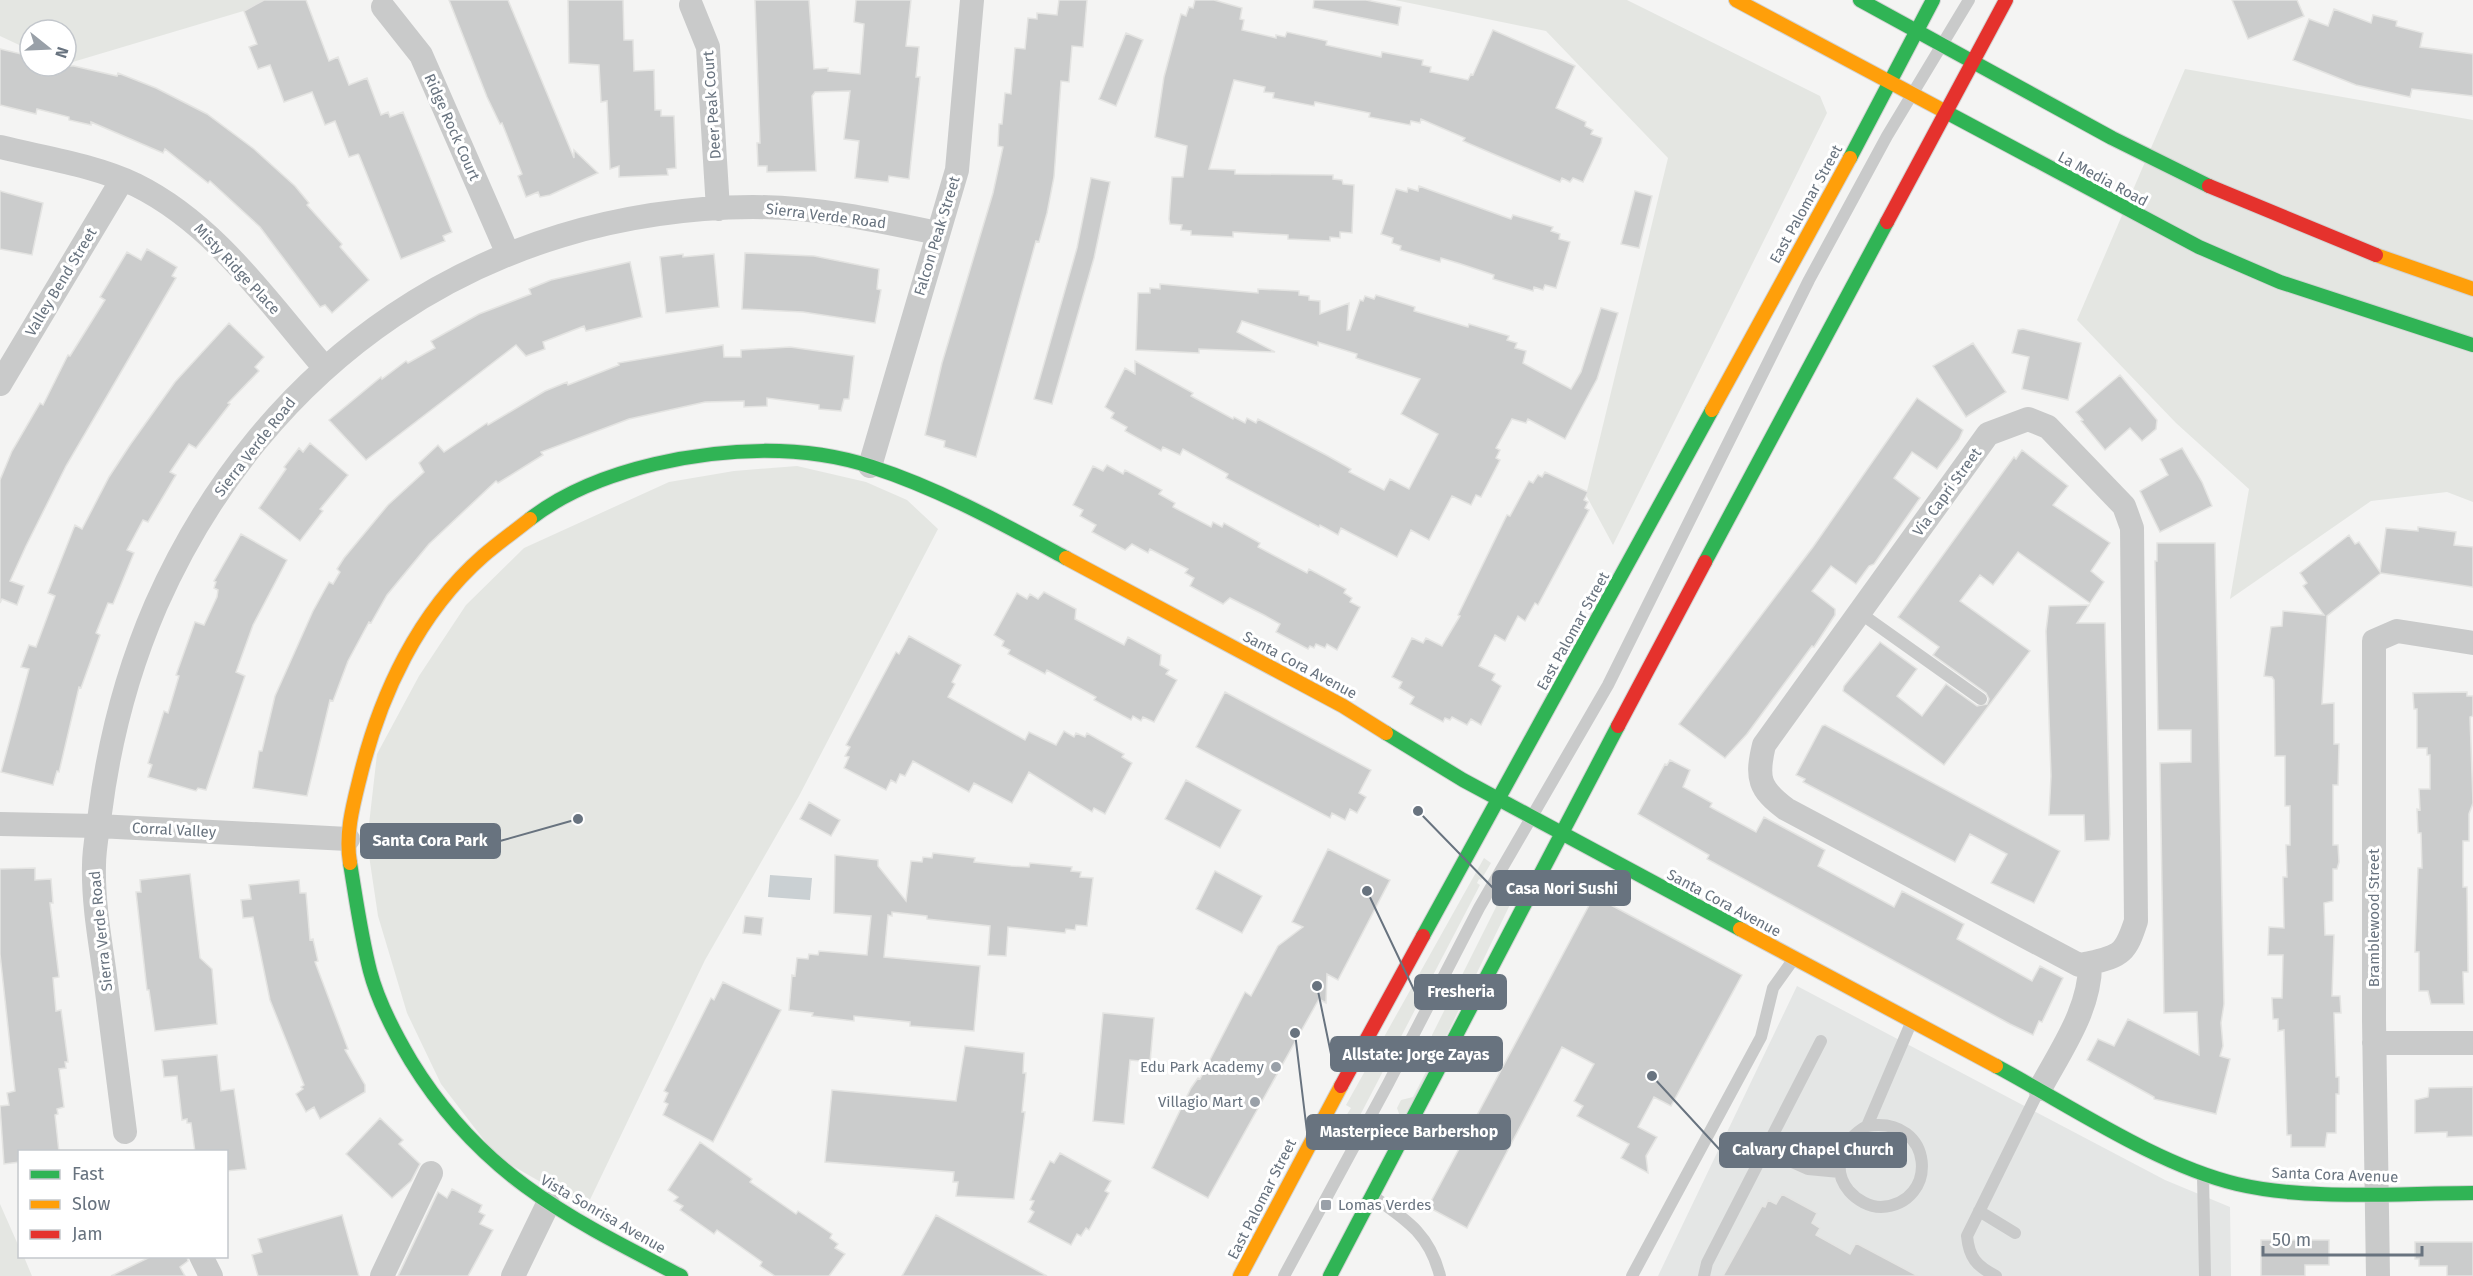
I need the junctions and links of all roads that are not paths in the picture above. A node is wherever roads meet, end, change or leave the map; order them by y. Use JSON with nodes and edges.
{"nodes":[{"id":1,"x":972,"y":0,"type":"edge"},
{"id":2,"x":1736,"y":0,"type":"edge"},
{"id":3,"x":1860,"y":0,"type":"edge"},
{"id":4,"x":1933,"y":0,"type":"edge"},
{"id":5,"x":1969,"y":0,"type":"edge"},
{"id":6,"x":2006,"y":0,"type":"edge"},
{"id":7,"x":691,"y":6,"type":"dead end"},
{"id":8,"x":383,"y":7,"type":"dead end"},
{"id":9,"x":1918,"y":30,"type":"junction"},
{"id":10,"x":1943,"y":44,"type":"junction"},
{"id":11,"x":1975,"y":63,"type":"junction"},
{"id":12,"x":1892,"y":82,"type":"junction"},
{"id":13,"x":1912,"y":94,"type":"junction"},
{"id":14,"x":1947,"y":113,"type":"junction"},
{"id":15,"x":0,"y":147,"type":"edge"},
{"id":16,"x":122,"y":180,"type":"junction"},
{"id":17,"x":718,"y":209,"type":"junction"},
{"id":18,"x":937,"y":233,"type":"junction"},
{"id":19,"x":508,"y":254,"type":"junction"},
{"id":20,"x":2473,"y":289,"type":"edge"},
{"id":21,"x":2473,"y":345,"type":"edge"},
{"id":22,"x":324,"y":366,"type":"junction"},
{"id":23,"x":0,"y":384,"type":"edge"},
{"id":24,"x":870,"y":466,"type":"junction"},
{"id":25,"x":1860,"y":613,"type":"junction"},
{"id":26,"x":2473,"y":643,"type":"edge"},
{"id":27,"x":1981,"y":699,"type":"dead end"},
{"id":28,"x":1499,"y":800,"type":"junction"},
{"id":29,"x":1532,"y":818,"type":"junction"},
{"id":30,"x":0,"y":824,"type":"edge"},
{"id":31,"x":98,"y":826,"type":"junction"},
{"id":32,"x":1561,"y":834,"type":"junction"},
{"id":33,"x":348,"y":839,"type":"junction"},
{"id":34,"x":362,"y":938,"type":"joint"},
{"id":35,"x":1793,"y":959,"type":"junction"},
{"id":36,"x":2090,"y":963,"type":"junction"},
{"id":37,"x":1911,"y":1023,"type":"junction"},
{"id":38,"x":1821,"y":1041,"type":"dead end"},
{"id":39,"x":2374,"y":1043,"type":"junction"},
{"id":40,"x":2473,"y":1043,"type":"edge"},
{"id":41,"x":2040,"y":1089,"type":"junction"},
{"id":42,"x":1867,"y":1126,"type":"junction"},
{"id":43,"x":124,"y":1132,"type":"dead end"},
{"id":44,"x":1765,"y":1150,"type":"junction"},
{"id":45,"x":1840,"y":1172,"type":"junction"},
{"id":46,"x":431,"y":1173,"type":"dead end"},
{"id":47,"x":2203,"y":1173,"type":"junction"},
{"id":48,"x":2473,"y":1193,"type":"edge"},
{"id":49,"x":2378,"y":1194,"type":"junction"},
{"id":50,"x":1374,"y":1197,"type":"junction"},
{"id":51,"x":548,"y":1204,"type":"junction"},
{"id":52,"x":1979,"y":1211,"type":"junction"},
{"id":53,"x":2015,"y":1233,"type":"dead end"},
{"id":54,"x":202,"y":1258,"type":"edge"},
{"id":55,"x":211,"y":1276,"type":"edge"},
{"id":56,"x":382,"y":1276,"type":"edge"},
{"id":57,"x":513,"y":1276,"type":"edge"},
{"id":58,"x":681,"y":1276,"type":"edge"},
{"id":59,"x":1240,"y":1276,"type":"edge"},
{"id":60,"x":1284,"y":1276,"type":"edge"},
{"id":61,"x":1330,"y":1276,"type":"edge"},
{"id":62,"x":1440,"y":1276,"type":"edge"},
{"id":63,"x":1632,"y":1276,"type":"edge"},
{"id":64,"x":1704,"y":1276,"type":"edge"},
{"id":65,"x":1996,"y":1276,"type":"edge"},
{"id":66,"x":2205,"y":1276,"type":"edge"},
{"id":67,"x":2378,"y":1276,"type":"edge"}],
"edges":[{"from":1,"to":18,"type":"street","name":"Falcon Peak Street"},
{"from":2,"to":12,"type":"main road","name":"La Media Road"},
{"from":3,"to":9,"type":"main road"},
{"from":4,"to":9,"type":"main road","name":"East Palomar Street"},
{"from":5,"to":10,"type":"lane"},
{"from":6,"to":11,"type":"main road"},
{"from":7,"to":17,"type":"street","name":"Deer Peak Court"},
{"from":8,"to":19,"type":"street","name":"Ridge Rock Court"},
{"from":9,"to":10,"type":"main road"},
{"from":9,"to":12,"type":"main road","name":"East Palomar Street"},
{"from":10,"to":11,"type":"main road"},
{"from":10,"to":13,"type":"lane"},
{"from":11,"to":14,"type":"main road"},
{"from":11,"to":20,"type":"main road"},
{"from":12,"to":13,"type":"main road","name":"La Media Road"},
{"from":12,"to":28,"type":"main road","name":"East Palomar Street"},
{"from":13,"to":14,"type":"main road","name":"La Media Road"},
{"from":13,"to":29,"type":"lane"},
{"from":14,"to":21,"type":"main road","name":"La Media Road"},
{"from":14,"to":32,"type":"main road"},
{"from":15,"to":16,"type":"street","name":"Misty Ridge Place"},
{"from":16,"to":22,"type":"street","name":"Misty Ridge Place"},
{"from":16,"to":23,"type":"street","name":"Valley Bend Street"},
{"from":17,"to":18,"type":"street","name":"Sierra Verde Road"},
{"from":17,"to":19,"type":"street","name":"Sierra Verde Road"},
{"from":18,"to":24,"type":"street","name":"Falcon Peak Street"},
{"from":19,"to":22,"type":"street","name":"Sierra Verde Road"},
{"from":22,"to":31,"type":"street","name":"Sierra Verde Road"},
{"from":24,"to":28,"type":"main road","name":"Santa Cora Avenue"},
{"from":24,"to":33,"type":"main road","name":"Santa Cora Avenue"},
{"from":25,"to":27,"type":"lane"},
{"from":25,"to":36,"type":"street","name":"Via Capri Street"},
{"from":25,"to":36,"type":"street","name":"Via Capri Street"},
{"from":26,"to":39,"type":"street","name":"Bramblewood Street"},
{"from":28,"to":29,"type":"main road","name":"Santa Cora Avenue"},
{"from":28,"to":59,"type":"main road","name":"East Palomar Street"},
{"from":29,"to":32,"type":"main road","name":"Santa Cora Avenue"},
{"from":29,"to":60,"type":"lane"},
{"from":30,"to":31,"type":"street","name":"Corral Valley"},
{"from":31,"to":33,"type":"street","name":"Corral Valley"},
{"from":31,"to":43,"type":"street","name":"Sierra Verde Road"},
{"from":32,"to":35,"type":"main road","name":"Santa Cora Avenue"},
{"from":32,"to":50,"type":"main road"},
{"from":33,"to":34,"type":"main road","name":"Santa Cora Avenue"},
{"from":34,"to":51,"type":"main road","name":"Vista Sonrisa Avenue"},
{"from":35,"to":37,"type":"main road","name":"Santa Cora Avenue"},
{"from":35,"to":63,"type":"lane"},
{"from":36,"to":41,"type":"street"},
{"from":37,"to":41,"type":"main road","name":"Santa Cora Avenue"},
{"from":37,"to":42,"type":"lane"},
{"from":38,"to":44,"type":"lane"},
{"from":39,"to":40,"type":"street"},
{"from":39,"to":49,"type":"street","name":"Bramblewood Street"},
{"from":41,"to":47,"type":"main road","name":"Santa Cora Avenue"},
{"from":41,"to":52,"type":"lane"},
{"from":42,"to":45,"type":"lane"},
{"from":42,"to":45,"type":"lane"},
{"from":44,"to":45,"type":"lane"},
{"from":44,"to":64,"type":"lane"},
{"from":46,"to":56,"type":"street"},
{"from":47,"to":49,"type":"main road","name":"Santa Cora Avenue"},
{"from":47,"to":66,"type":"lane"},
{"from":48,"to":49,"type":"main road","name":"Santa Cora Avenue"},
{"from":49,"to":67,"type":"street","name":"Bramblewood Street"},
{"from":50,"to":61,"type":"main road"},
{"from":50,"to":62,"type":"lane"},
{"from":51,"to":57,"type":"street"},
{"from":51,"to":58,"type":"main road","name":"Vista Sonrisa Avenue"},
{"from":52,"to":53,"type":"lane"},
{"from":52,"to":65,"type":"lane"},
{"from":54,"to":55,"type":"street"}]}
